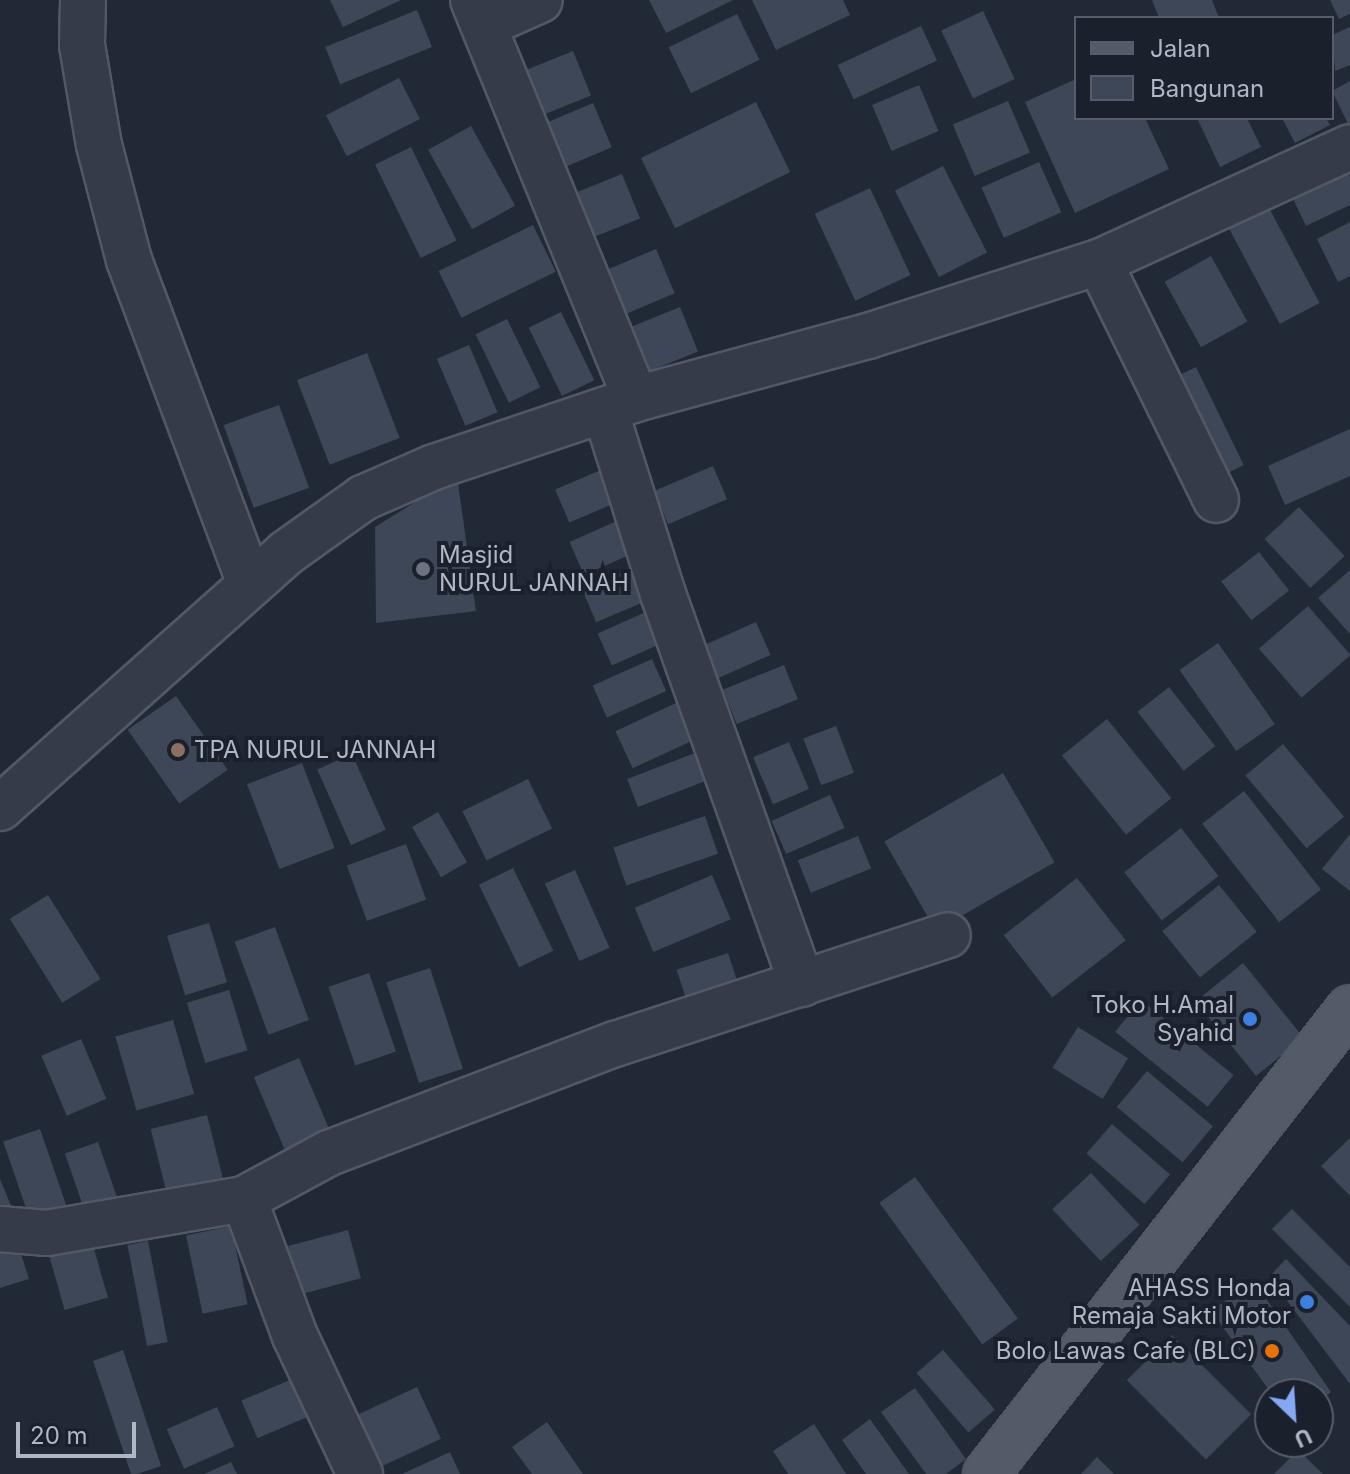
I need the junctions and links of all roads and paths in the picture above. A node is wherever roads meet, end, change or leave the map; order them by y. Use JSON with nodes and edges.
{"nodes":[{"id":1,"x":83,"y":0,"type":"edge"},
{"id":2,"x":540,"y":0,"type":"edge"},
{"id":3,"x":479,"y":12,"type":"edge"},
{"id":4,"x":1350,"y":147,"type":"edge"},
{"id":5,"x":1099,"y":262,"type":"junction"},
{"id":6,"x":621,"y":404,"type":"junction"},
{"id":7,"x":1216,"y":500,"type":"dead end"},
{"id":8,"x":250,"y":584,"type":"junction"},
{"id":9,"x":0,"y":808,"type":"edge"},
{"id":10,"x":948,"y":935,"type":"dead end"},
{"id":11,"x":802,"y":984,"type":"junction"},
{"id":12,"x":1350,"y":1008,"type":"edge"},
{"id":13,"x":244,"y":1199,"type":"junction"},
{"id":14,"x":0,"y":1229,"type":"edge"},
{"id":15,"x":360,"y":1474,"type":"edge"},
{"id":16,"x":986,"y":1474,"type":"edge"}],
"edges":[{"from":1,"to":8,"type":"street"},
{"from":2,"to":3,"type":"street"},
{"from":3,"to":6,"type":"street"},
{"from":4,"to":5,"type":"street"},
{"from":5,"to":6,"type":"street"},
{"from":5,"to":7,"type":"street"},
{"from":6,"to":8,"type":"street"},
{"from":6,"to":11,"type":"street"},
{"from":8,"to":9,"type":"street"},
{"from":10,"to":11,"type":"street"},
{"from":11,"to":13,"type":"street"},
{"from":12,"to":16,"type":"main road"},
{"from":13,"to":14,"type":"street"},
{"from":13,"to":15,"type":"street"}]}
